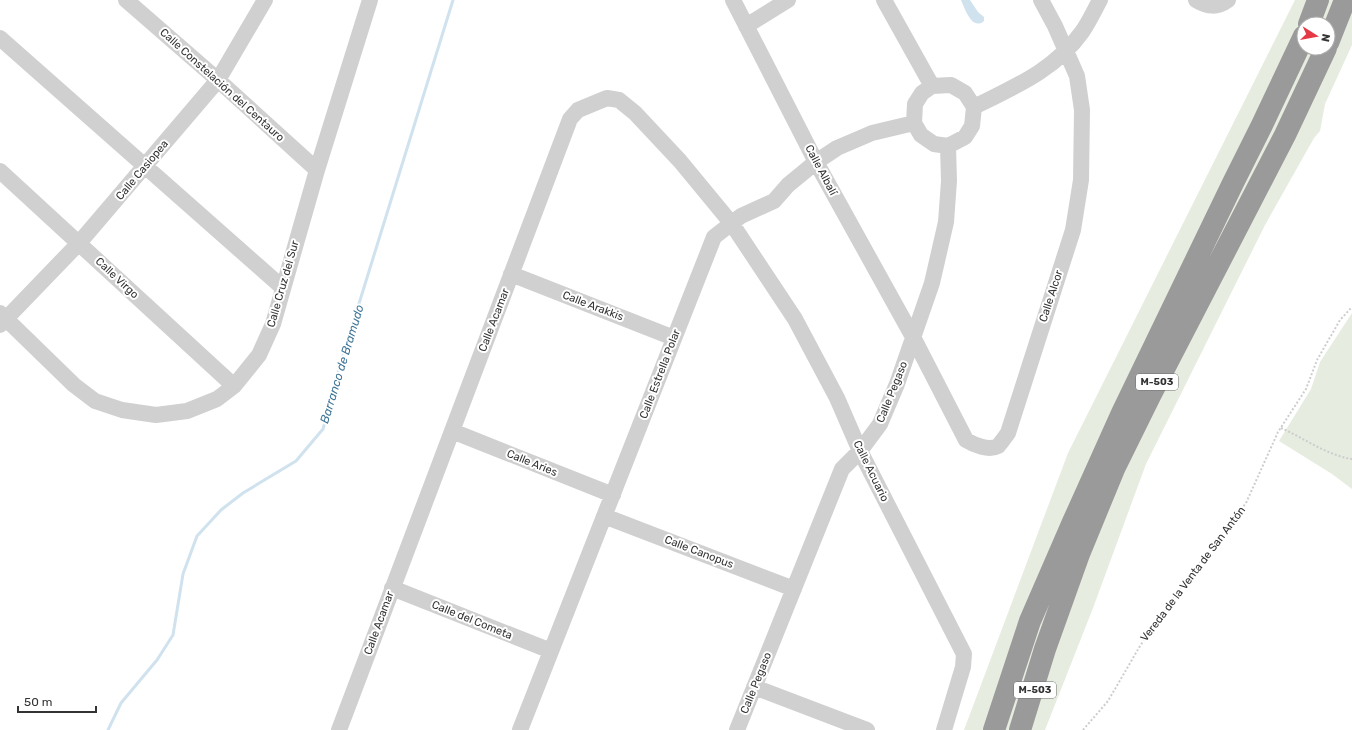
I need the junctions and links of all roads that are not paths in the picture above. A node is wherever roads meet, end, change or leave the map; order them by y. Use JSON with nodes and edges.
{"nodes":[{"id":1,"x":265,"y":0,"type":"edge"},
{"id":2,"x":370,"y":0,"type":"edge"},
{"id":3,"x":733,"y":0,"type":"edge"},
{"id":4,"x":788,"y":0,"type":"edge"},
{"id":5,"x":884,"y":0,"type":"edge"},
{"id":6,"x":1041,"y":0,"type":"edge"},
{"id":7,"x":1100,"y":0,"type":"edge"},
{"id":8,"x":1196,"y":0,"type":"edge"},
{"id":9,"x":1228,"y":0,"type":"edge"},
{"id":10,"x":1318,"y":0,"type":"edge"},
{"id":11,"x":1346,"y":0,"type":"edge"},
{"id":12,"x":129,"y":1,"type":"edge"},
{"id":13,"x":1312,"y":16,"type":"edge"},
{"id":14,"x":1336,"y":24,"type":"edge"},
{"id":15,"x":746,"y":26,"type":"junction"},
{"id":16,"x":0,"y":38,"type":"edge"},
{"id":17,"x":1066,"y":51,"type":"junction"},
{"id":18,"x":1296,"y":53,"type":"edge"},
{"id":19,"x":1322,"y":56,"type":"edge"},
{"id":20,"x":218,"y":80,"type":"junction"},
{"id":21,"x":932,"y":86,"type":"junction"},
{"id":22,"x":974,"y":107,"type":"junction"},
{"id":23,"x":914,"y":123,"type":"junction"},
{"id":24,"x":948,"y":146,"type":"junction"},
{"id":25,"x":816,"y":162,"type":"junction"},
{"id":26,"x":145,"y":166,"type":"junction"},
{"id":27,"x":317,"y":170,"type":"junction"},
{"id":28,"x":0,"y":171,"type":"edge"},
{"id":29,"x":732,"y":224,"type":"junction"},
{"id":30,"x":79,"y":243,"type":"junction"},
{"id":31,"x":511,"y":274,"type":"junction"},
{"id":32,"x":283,"y":288,"type":"junction"},
{"id":33,"x":2,"y":319,"type":"edge"},
{"id":34,"x":913,"y":337,"type":"junction"},
{"id":35,"x":674,"y":338,"type":"junction"},
{"id":36,"x":234,"y":386,"type":"junction"},
{"id":37,"x":452,"y":431,"type":"junction"},
{"id":38,"x":860,"y":451,"type":"junction"},
{"id":39,"x":613,"y":495,"type":"junction"},
{"id":40,"x":604,"y":516,"type":"junction"},
{"id":41,"x":1072,"y":522,"type":"junction"},
{"id":42,"x":392,"y":588,"type":"junction"},
{"id":43,"x":794,"y":589,"type":"junction"},
{"id":44,"x":1045,"y":649,"type":"junction"},
{"id":45,"x":551,"y":652,"type":"junction"},
{"id":46,"x":754,"y":687,"type":"junction"},
{"id":47,"x":339,"y":730,"type":"edge"},
{"id":48,"x":520,"y":730,"type":"edge"},
{"id":49,"x":737,"y":730,"type":"edge"},
{"id":50,"x":867,"y":730,"type":"edge"},
{"id":51,"x":944,"y":730,"type":"edge"},
{"id":52,"x":994,"y":730,"type":"edge"},
{"id":53,"x":1000,"y":730,"type":"edge"},
{"id":54,"x":1020,"y":730,"type":"edge"},
{"id":55,"x":1025,"y":730,"type":"edge"}],
"edges":[{"from":1,"to":20,"type":"street","name":"Calle Casiopea"},
{"from":2,"to":27,"type":"street","name":"Calle Cruz del Sur"},
{"from":3,"to":15,"type":"street","name":"Calle Albalí"},
{"from":4,"to":15,"type":"street"},
{"from":5,"to":21,"type":"street"},
{"from":6,"to":17,"type":"street","name":"Calle Alcor"},
{"from":7,"to":17,"type":"street"},
{"from":8,"to":9,"type":"street"},
{"from":10,"to":13,"type":"highway"},
{"from":11,"to":14,"type":"highway"},
{"from":12,"to":20,"type":"street","name":"Calle Constelación del Centauro"},
{"from":15,"to":25,"type":"street","name":"Calle Albalí"},
{"from":16,"to":26,"type":"street"},
{"from":17,"to":22,"type":"street"},
{"from":17,"to":34,"type":"street","name":"Calle Alcor"},
{"from":18,"to":41,"type":"highway","number":"M-503"},
{"from":19,"to":44,"type":"highway","number":"M-503"},
{"from":20,"to":26,"type":"street","name":"Calle Casiopea"},
{"from":20,"to":27,"type":"street","name":"Calle Constelación del Centauro"},
{"from":21,"to":22,"type":"street"},
{"from":21,"to":23,"type":"street"},
{"from":22,"to":24,"type":"street"},
{"from":23,"to":24,"type":"street"},
{"from":23,"to":25,"type":"street","name":"Calle Estrella Polar"},
{"from":24,"to":34,"type":"street","name":"Calle Pegaso"},
{"from":25,"to":29,"type":"street","name":"Calle Estrella Polar"},
{"from":25,"to":34,"type":"street","name":"Calle Albalí"},
{"from":26,"to":30,"type":"street","name":"Calle Casiopea"},
{"from":26,"to":32,"type":"street"},
{"from":27,"to":32,"type":"street","name":"Calle Cruz del Sur"},
{"from":28,"to":30,"type":"street","name":"Calle Virgo"},
{"from":29,"to":31,"type":"street","name":"Calle Acamar"},
{"from":29,"to":35,"type":"street","name":"Calle Estrella Polar"},
{"from":29,"to":38,"type":"street","name":"Calle Acuario"},
{"from":30,"to":33,"type":"street","name":"Calle Casiopea"},
{"from":30,"to":36,"type":"street","name":"Calle Virgo"},
{"from":31,"to":35,"type":"street","name":"Calle Arakkis"},
{"from":31,"to":37,"type":"street","name":"Calle Acamar"},
{"from":32,"to":36,"type":"street","name":"Calle Cruz del Sur"},
{"from":33,"to":36,"type":"street","name":"Calle Cruz del Sur"},
{"from":34,"to":38,"type":"street","name":"Calle Pegaso"},
{"from":35,"to":39,"type":"street","name":"Calle Estrella Polar"},
{"from":37,"to":39,"type":"street","name":"Calle Aries"},
{"from":37,"to":42,"type":"street","name":"Calle Acamar"},
{"from":38,"to":43,"type":"street","name":"Calle Pegaso"},
{"from":38,"to":51,"type":"street","name":"Calle Acuario"},
{"from":39,"to":40,"type":"street","name":"Calle Estrella Polar"},
{"from":40,"to":43,"type":"street","name":"Calle Canopus"},
{"from":40,"to":45,"type":"street","name":"Calle Estrella Polar"},
{"from":41,"to":52,"type":"highway","number":"M-503"},
{"from":41,"to":53,"type":"highway","number":"M-503"},
{"from":42,"to":45,"type":"street","name":"Calle del Cometa"},
{"from":42,"to":47,"type":"street","name":"Calle Acamar"},
{"from":43,"to":46,"type":"street","name":"Calle Pegaso"},
{"from":44,"to":54,"type":"highway","number":"M-503"},
{"from":44,"to":55,"type":"highway","number":"M-503"},
{"from":45,"to":48,"type":"street","name":"Calle Estrella Polar"},
{"from":46,"to":49,"type":"street","name":"Calle Pegaso"},
{"from":46,"to":50,"type":"street"}]}
